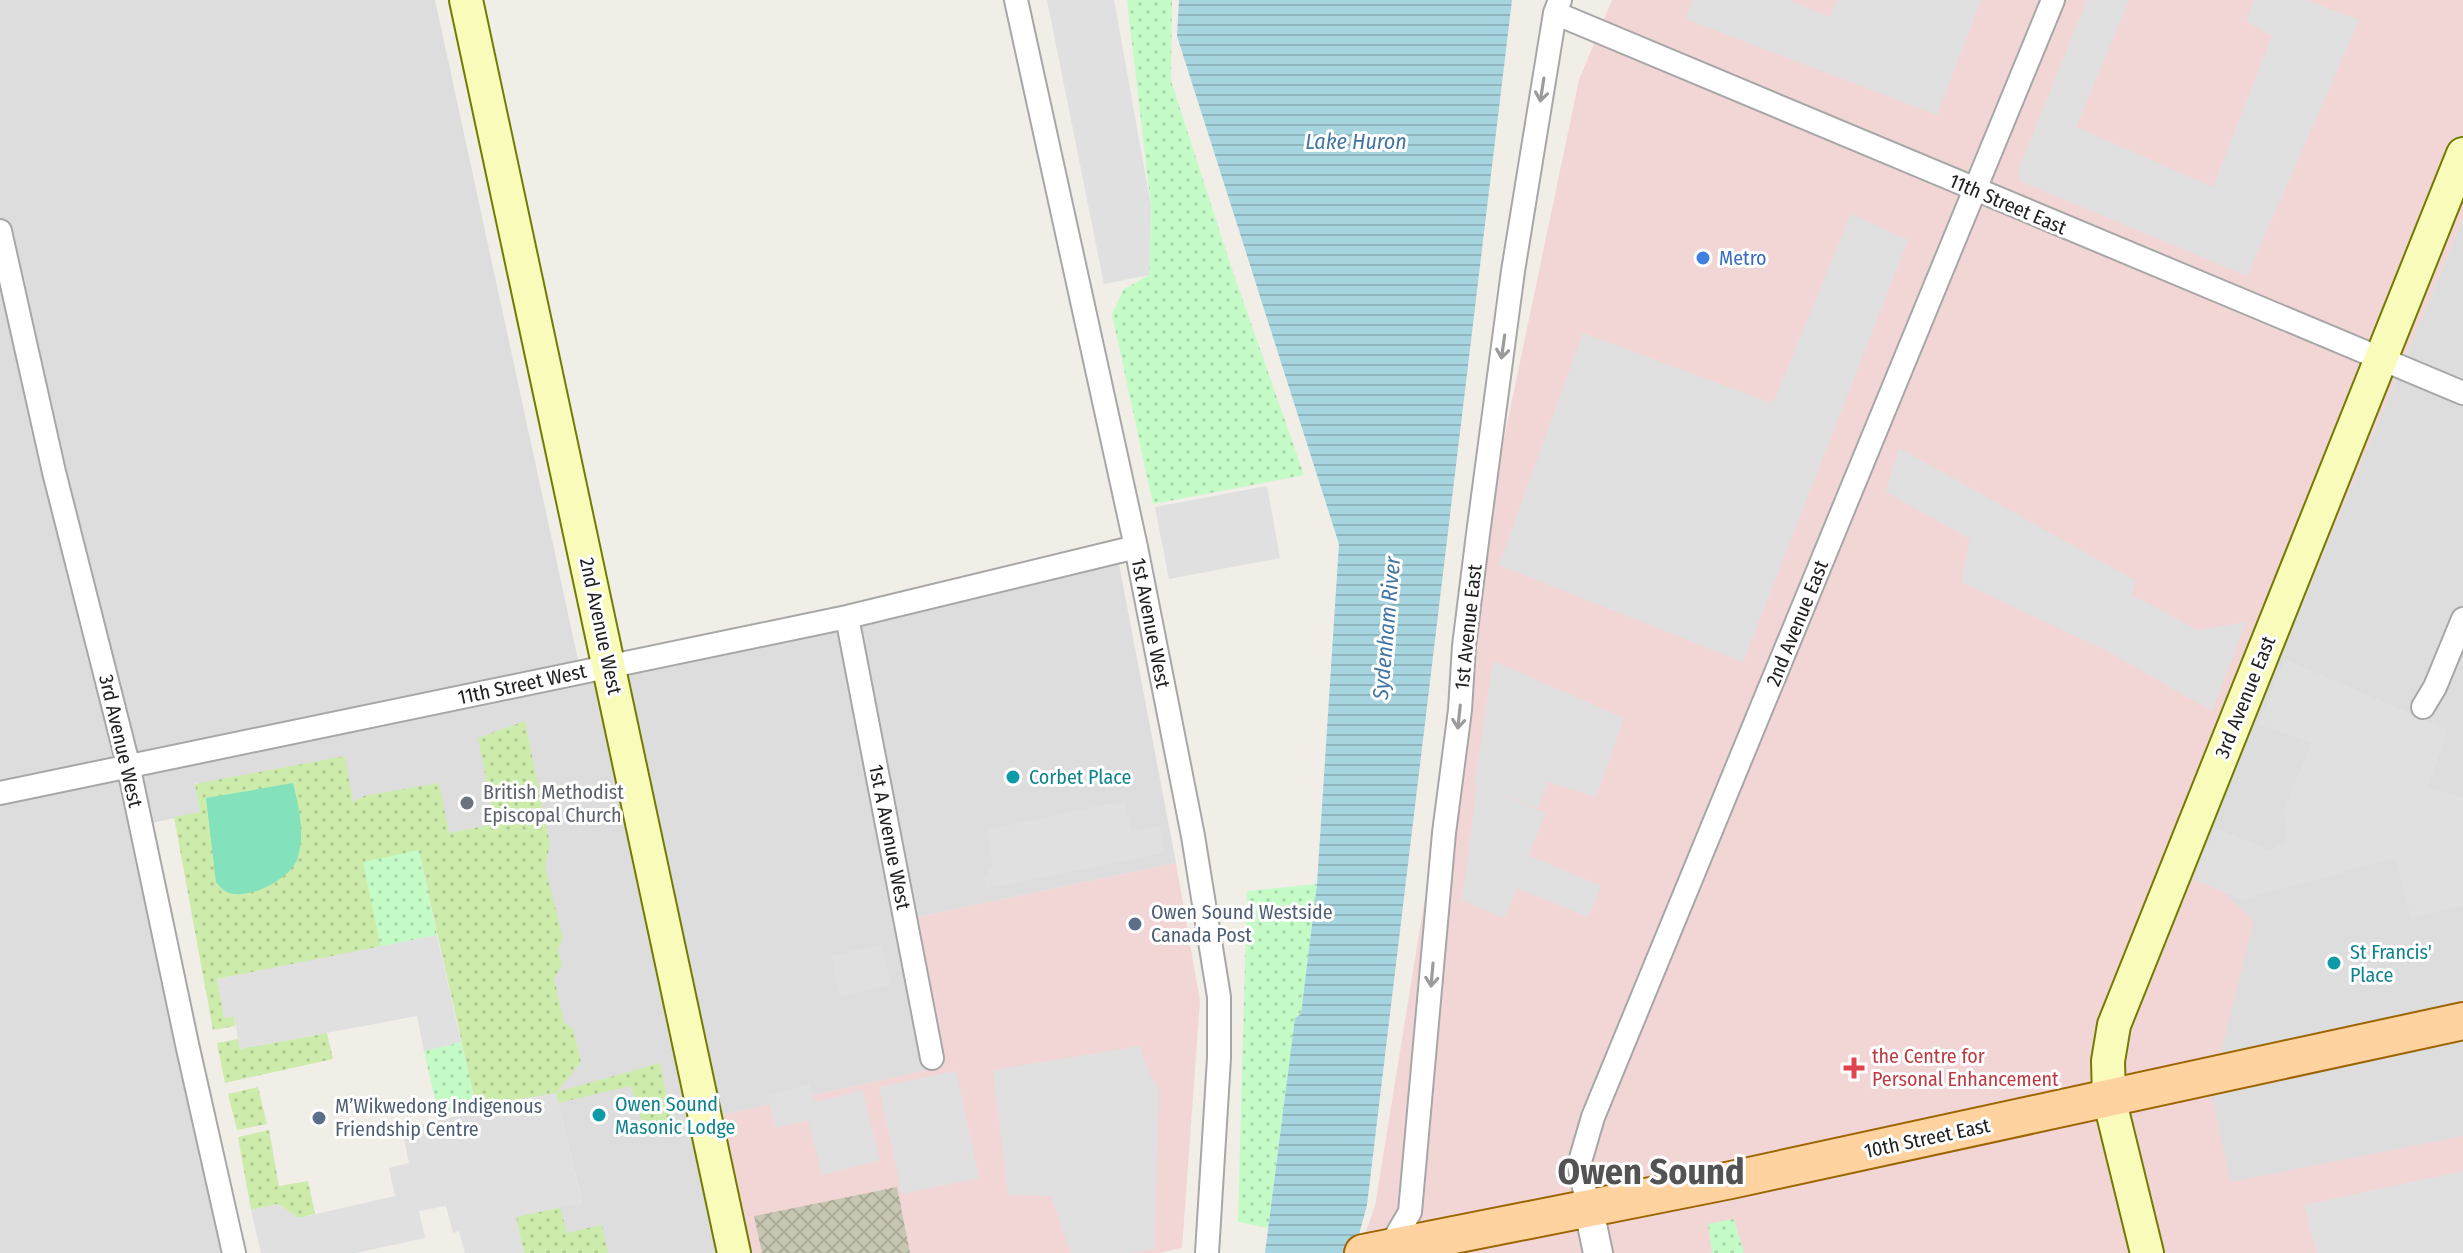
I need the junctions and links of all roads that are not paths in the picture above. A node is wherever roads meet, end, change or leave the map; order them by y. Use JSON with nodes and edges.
{"nodes":[{"id":1,"x":466,"y":0,"type":"edge"},
{"id":2,"x":1016,"y":0,"type":"edge"},
{"id":3,"x":2053,"y":0,"type":"edge"},
{"id":4,"x":1558,"y":7,"type":"edge"},
{"id":5,"x":2463,"y":154,"type":"edge"},
{"id":6,"x":1975,"y":191,"type":"junction"},
{"id":7,"x":0,"y":231,"type":"edge"},
{"id":8,"x":2380,"y":359,"type":"junction"},
{"id":9,"x":2463,"y":393,"type":"edge"},
{"id":10,"x":1136,"y":547,"type":"junction"},
{"id":11,"x":847,"y":617,"type":"junction"},
{"id":12,"x":2463,"y":619,"type":"edge"},
{"id":13,"x":610,"y":665,"type":"junction"},
{"id":14,"x":2423,"y":707,"type":"dead end"},
{"id":15,"x":128,"y":764,"type":"junction"},
{"id":16,"x":0,"y":793,"type":"edge"},
{"id":17,"x":2463,"y":1021,"type":"edge"},
{"id":18,"x":932,"y":1058,"type":"dead end"},
{"id":19,"x":2109,"y":1098,"type":"junction"},
{"id":20,"x":1589,"y":1210,"type":"junction"},
{"id":21,"x":1381,"y":1251,"type":"edge"},
{"id":22,"x":234,"y":1253,"type":"edge"},
{"id":23,"x":734,"y":1253,"type":"edge"},
{"id":24,"x":1207,"y":1253,"type":"edge"},
{"id":25,"x":1598,"y":1253,"type":"edge"},
{"id":26,"x":2147,"y":1253,"type":"edge"}],
"edges":[{"from":1,"to":13,"type":"main road","name":"2nd Avenue West"},
{"from":2,"to":10,"type":"street","name":"1st Avenue West"},
{"from":3,"to":6,"type":"street","name":"2nd Avenue East"},
{"from":4,"to":6,"type":"street","name":"11th Street East"},
{"from":4,"to":21,"type":"street","name":"1st Avenue East","one_way":true},
{"from":5,"to":8,"type":"main road","name":"3rd Avenue East"},
{"from":6,"to":8,"type":"street","name":"11th Street East"},
{"from":6,"to":20,"type":"street","name":"2nd Avenue East"},
{"from":7,"to":15,"type":"street","name":"3rd Avenue West"},
{"from":8,"to":9,"type":"street","name":"11th Street East"},
{"from":8,"to":19,"type":"main road","name":"3rd Avenue East"},
{"from":10,"to":11,"type":"street","name":"11th Street West"},
{"from":10,"to":24,"type":"street","name":"1st Avenue West"},
{"from":11,"to":13,"type":"street","name":"11th Street West"},
{"from":11,"to":18,"type":"street","name":"1st A Avenue West"},
{"from":12,"to":14,"type":"street"},
{"from":13,"to":15,"type":"street","name":"11th Street West"},
{"from":13,"to":23,"type":"main road","name":"2nd Avenue West"},
{"from":15,"to":16,"type":"street","name":"11th Street West"},
{"from":15,"to":22,"type":"street","name":"3rd Avenue West"},
{"from":17,"to":19,"type":"main road","name":"10th Street East"},
{"from":19,"to":20,"type":"main road","name":"10th Street East"},
{"from":19,"to":26,"type":"main road","name":"3rd Avenue East"},
{"from":20,"to":21,"type":"main road","name":"10th Street East"},
{"from":20,"to":25,"type":"street","name":"2nd Avenue East"}]}
